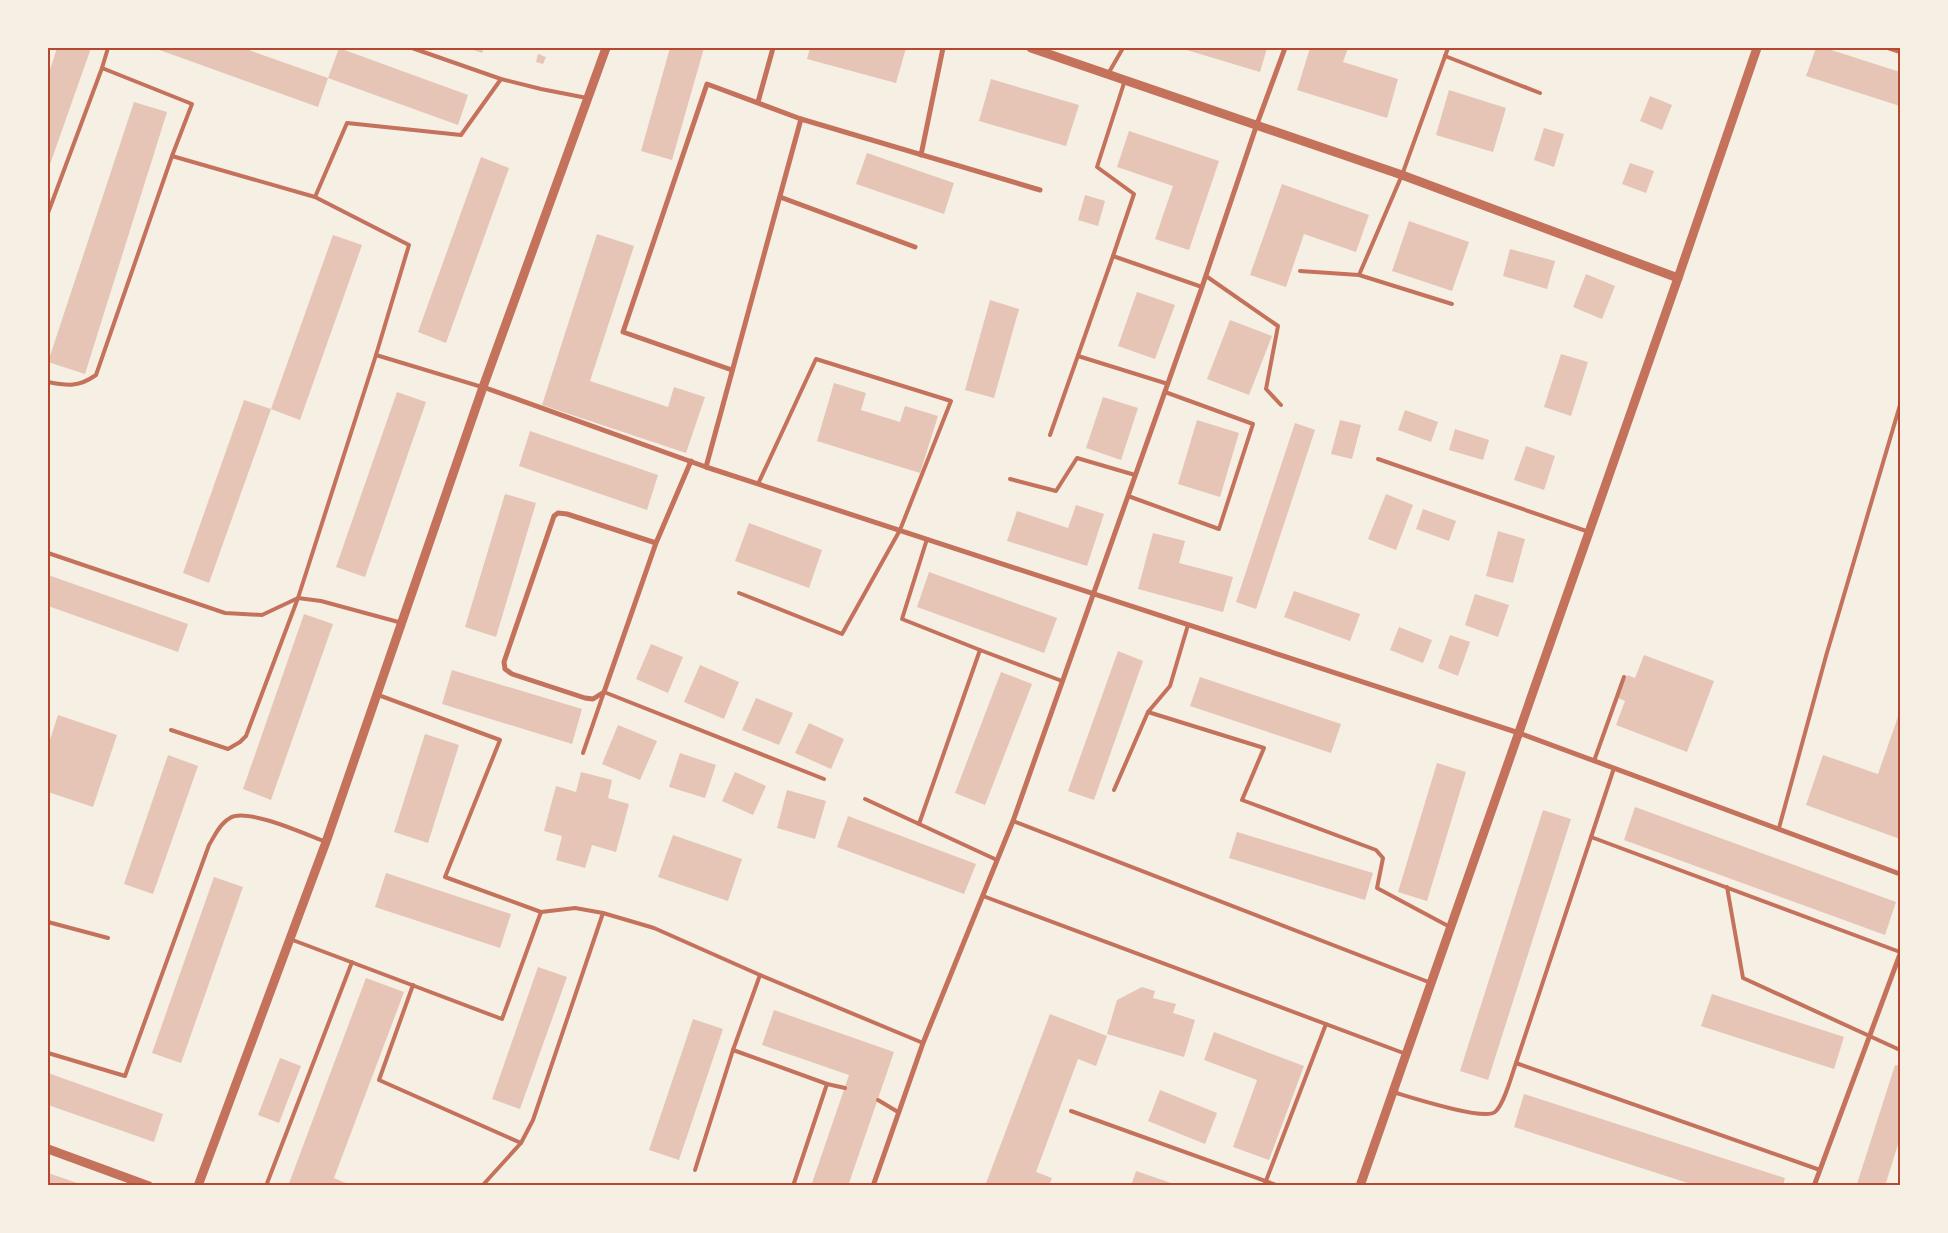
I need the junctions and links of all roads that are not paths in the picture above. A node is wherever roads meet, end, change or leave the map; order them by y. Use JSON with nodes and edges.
{"nodes":[{"id":1,"x":108,"y":48,"type":"edge"},
{"id":2,"x":412,"y":48,"type":"edge"},
{"id":3,"x":606,"y":48,"type":"edge"},
{"id":4,"x":773,"y":48,"type":"edge"},
{"id":5,"x":943,"y":48,"type":"edge"},
{"id":6,"x":1031,"y":48,"type":"edge"},
{"id":7,"x":1123,"y":48,"type":"edge"},
{"id":8,"x":1285,"y":48,"type":"edge"},
{"id":9,"x":1448,"y":48,"type":"edge"},
{"id":10,"x":1757,"y":48,"type":"edge"},
{"id":11,"x":1888,"y":48,"type":"edge"},
{"id":12,"x":1900,"y":52,"type":"edge"},
{"id":13,"x":1445,"y":56,"type":"junction"},
{"id":14,"x":102,"y":68,"type":"junction"},
{"id":15,"x":1108,"y":74,"type":"junction"},
{"id":16,"x":501,"y":79,"type":"junction"},
{"id":17,"x":1125,"y":80,"type":"junction"},
{"id":18,"x":1540,"y":93,"type":"dead end"},
{"id":19,"x":588,"y":98,"type":"junction"},
{"id":20,"x":758,"y":102,"type":"junction"},
{"id":21,"x":801,"y":119,"type":"junction"},
{"id":22,"x":1257,"y":124,"type":"junction"},
{"id":23,"x":921,"y":155,"type":"junction"},
{"id":24,"x":172,"y":156,"type":"junction"},
{"id":25,"x":1402,"y":175,"type":"junction"},
{"id":26,"x":1040,"y":190,"type":"dead end"},
{"id":27,"x":315,"y":197,"type":"junction"},
{"id":28,"x":780,"y":197,"type":"junction"},
{"id":29,"x":48,"y":213,"type":"edge"},
{"id":30,"x":915,"y":247,"type":"dead end"},
{"id":31,"x":1113,"y":256,"type":"junction"},
{"id":32,"x":1300,"y":271,"type":"dead end"},
{"id":33,"x":1359,"y":275,"type":"junction"},
{"id":34,"x":1206,"y":276,"type":"junction"},
{"id":35,"x":1678,"y":278,"type":"junction"},
{"id":36,"x":1202,"y":288,"type":"junction"},
{"id":37,"x":1452,"y":304,"type":"dead end"},
{"id":38,"x":376,"y":355,"type":"junction"},
{"id":39,"x":1078,"y":356,"type":"junction"},
{"id":40,"x":732,"y":370,"type":"junction"},
{"id":41,"x":48,"y":382,"type":"edge"},
{"id":42,"x":1168,"y":384,"type":"junction"},
{"id":43,"x":483,"y":388,"type":"junction"},
{"id":44,"x":1165,"y":392,"type":"junction"},
{"id":45,"x":1281,"y":405,"type":"dead end"},
{"id":46,"x":1900,"y":405,"type":"edge"},
{"id":47,"x":1050,"y":435,"type":"dead end"},
{"id":48,"x":1378,"y":459,"type":"dead end"},
{"id":49,"x":691,"y":461,"type":"junction"},
{"id":50,"x":706,"y":467,"type":"junction"},
{"id":51,"x":1136,"y":475,"type":"junction"},
{"id":52,"x":1010,"y":479,"type":"dead end"},
{"id":53,"x":758,"y":484,"type":"junction"},
{"id":54,"x":1128,"y":496,"type":"junction"},
{"id":55,"x":900,"y":530,"type":"junction"},
{"id":56,"x":1589,"y":532,"type":"junction"},
{"id":57,"x":927,"y":539,"type":"junction"},
{"id":58,"x":656,"y":543,"type":"junction"},
{"id":59,"x":48,"y":553,"type":"edge"},
{"id":60,"x":739,"y":593,"type":"dead end"},
{"id":61,"x":1093,"y":594,"type":"junction"},
{"id":62,"x":298,"y":598,"type":"junction"},
{"id":63,"x":402,"y":623,"type":"junction"},
{"id":64,"x":1188,"y":625,"type":"junction"},
{"id":65,"x":980,"y":650,"type":"junction"},
{"id":66,"x":1624,"y":677,"type":"dead end"},
{"id":67,"x":1062,"y":681,"type":"junction"},
{"id":68,"x":604,"y":692,"type":"junction"},
{"id":69,"x":381,"y":696,"type":"dead end"},
{"id":70,"x":1148,"y":712,"type":"junction"},
{"id":71,"x":171,"y":730,"type":"dead end"},
{"id":72,"x":1518,"y":733,"type":"junction"},
{"id":73,"x":583,"y":753,"type":"dead end"},
{"id":74,"x":1594,"y":762,"type":"junction"},
{"id":75,"x":1614,"y":768,"type":"junction"},
{"id":76,"x":824,"y":779,"type":"dead end"},
{"id":77,"x":1114,"y":790,"type":"dead end"},
{"id":78,"x":865,"y":799,"type":"dead end"},
{"id":79,"x":1013,"y":821,"type":"junction"},
{"id":80,"x":919,"y":824,"type":"junction"},
{"id":81,"x":1779,"y":828,"type":"junction"},
{"id":82,"x":1591,"y":837,"type":"junction"},
{"id":83,"x":326,"y":842,"type":"junction"},
{"id":84,"x":997,"y":860,"type":"junction"},
{"id":85,"x":1900,"y":874,"type":"edge"},
{"id":86,"x":1727,"y":888,"type":"junction"},
{"id":87,"x":982,"y":896,"type":"junction"},
{"id":88,"x":541,"y":912,"type":"junction"},
{"id":89,"x":603,"y":913,"type":"junction"},
{"id":90,"x":48,"y":922,"type":"edge"},
{"id":91,"x":1450,"y":928,"type":"junction"},
{"id":92,"x":108,"y":938,"type":"dead end"},
{"id":93,"x":290,"y":938,"type":"junction"},
{"id":94,"x":1900,"y":953,"type":"edge"},
{"id":95,"x":352,"y":962,"type":"junction"},
{"id":96,"x":760,"y":975,"type":"junction"},
{"id":97,"x":1431,"y":983,"type":"junction"},
{"id":98,"x":413,"y":985,"type":"junction"},
{"id":99,"x":1326,"y":1024,"type":"junction"},
{"id":100,"x":1870,"y":1036,"type":"junction"},
{"id":101,"x":923,"y":1043,"type":"junction"},
{"id":102,"x":733,"y":1050,"type":"junction"},
{"id":103,"x":1900,"y":1050,"type":"edge"},
{"id":104,"x":48,"y":1054,"type":"edge"},
{"id":105,"x":1406,"y":1054,"type":"junction"},
{"id":106,"x":1516,"y":1063,"type":"junction"},
{"id":107,"x":828,"y":1084,"type":"junction"},
{"id":108,"x":845,"y":1088,"type":"dead end"},
{"id":109,"x":1393,"y":1092,"type":"junction"},
{"id":110,"x":878,"y":1100,"type":"dead end"},
{"id":111,"x":1071,"y":1111,"type":"dead end"},
{"id":112,"x":898,"y":1112,"type":"junction"},
{"id":113,"x":521,"y":1143,"type":"junction"},
{"id":114,"x":48,"y":1149,"type":"edge"},
{"id":115,"x":695,"y":1170,"type":"dead end"},
{"id":116,"x":1820,"y":1170,"type":"junction"},
{"id":117,"x":1265,"y":1183,"type":"edge"},
{"id":118,"x":149,"y":1186,"type":"edge"},
{"id":119,"x":198,"y":1186,"type":"edge"},
{"id":120,"x":266,"y":1186,"type":"edge"},
{"id":121,"x":482,"y":1186,"type":"edge"},
{"id":122,"x":793,"y":1186,"type":"edge"},
{"id":123,"x":874,"y":1186,"type":"edge"},
{"id":124,"x":1279,"y":1186,"type":"edge"},
{"id":125,"x":1360,"y":1186,"type":"edge"},
{"id":126,"x":1814,"y":1186,"type":"edge"}],
"edges":[{"from":1,"to":14,"type":"lane"},
{"from":2,"to":16,"type":"lane"},
{"from":3,"to":19,"type":"street"},
{"from":4,"to":20,"type":"street"},
{"from":5,"to":23,"type":"street"},
{"from":6,"to":15,"type":"street"},
{"from":7,"to":15,"type":"lane"},
{"from":8,"to":22,"type":"street"},
{"from":9,"to":13,"type":"lane"},
{"from":10,"to":35,"type":"street"},
{"from":11,"to":12,"type":"lane"},
{"from":13,"to":18,"type":"lane"},
{"from":13,"to":25,"type":"lane"},
{"from":14,"to":24,"type":"lane"},
{"from":14,"to":29,"type":"lane"},
{"from":15,"to":17,"type":"street"},
{"from":16,"to":19,"type":"lane"},
{"from":16,"to":27,"type":"lane"},
{"from":17,"to":22,"type":"street"},
{"from":17,"to":31,"type":"lane"},
{"from":19,"to":43,"type":"street"},
{"from":20,"to":21,"type":"street"},
{"from":20,"to":40,"type":"street"},
{"from":21,"to":23,"type":"street"},
{"from":21,"to":28,"type":"street"},
{"from":22,"to":25,"type":"street"},
{"from":22,"to":34,"type":"street"},
{"from":23,"to":26,"type":"street"},
{"from":24,"to":27,"type":"lane"},
{"from":24,"to":41,"type":"lane"},
{"from":25,"to":33,"type":"lane"},
{"from":25,"to":35,"type":"street"},
{"from":27,"to":38,"type":"lane"},
{"from":28,"to":30,"type":"street"},
{"from":28,"to":40,"type":"street"},
{"from":31,"to":36,"type":"lane"},
{"from":31,"to":39,"type":"lane"},
{"from":32,"to":33,"type":"lane"},
{"from":33,"to":37,"type":"lane"},
{"from":34,"to":36,"type":"street"},
{"from":34,"to":45,"type":"lane"},
{"from":35,"to":56,"type":"street"},
{"from":36,"to":42,"type":"street"},
{"from":38,"to":43,"type":"lane"},
{"from":38,"to":62,"type":"lane"},
{"from":39,"to":42,"type":"lane"},
{"from":39,"to":47,"type":"lane"},
{"from":40,"to":50,"type":"street"},
{"from":42,"to":44,"type":"street"},
{"from":43,"to":49,"type":"street"},
{"from":43,"to":63,"type":"street"},
{"from":44,"to":51,"type":"street"},
{"from":44,"to":54,"type":"lane"},
{"from":46,"to":81,"type":"lane"},
{"from":48,"to":56,"type":"lane"},
{"from":49,"to":50,"type":"street"},
{"from":49,"to":58,"type":"street"},
{"from":50,"to":53,"type":"street"},
{"from":51,"to":52,"type":"lane"},
{"from":51,"to":54,"type":"street"},
{"from":53,"to":55,"type":"street"},
{"from":53,"to":55,"type":"lane"},
{"from":54,"to":61,"type":"street"},
{"from":55,"to":57,"type":"street"},
{"from":55,"to":60,"type":"lane"},
{"from":56,"to":72,"type":"street"},
{"from":57,"to":61,"type":"street"},
{"from":57,"to":65,"type":"lane"},
{"from":58,"to":68,"type":"street"},
{"from":58,"to":68,"type":"street"},
{"from":59,"to":62,"type":"lane"},
{"from":61,"to":64,"type":"street"},
{"from":61,"to":67,"type":"street"},
{"from":62,"to":63,"type":"lane"},
{"from":62,"to":71,"type":"lane"},
{"from":63,"to":83,"type":"street"},
{"from":64,"to":70,"type":"lane"},
{"from":64,"to":72,"type":"street"},
{"from":65,"to":67,"type":"lane"},
{"from":65,"to":80,"type":"lane"},
{"from":66,"to":74,"type":"lane"},
{"from":67,"to":79,"type":"street"},
{"from":68,"to":73,"type":"lane"},
{"from":68,"to":76,"type":"lane"},
{"from":69,"to":88,"type":"lane"},
{"from":70,"to":77,"type":"lane"},
{"from":70,"to":91,"type":"lane"},
{"from":72,"to":74,"type":"street"},
{"from":72,"to":91,"type":"street"},
{"from":74,"to":75,"type":"street"},
{"from":75,"to":81,"type":"street"},
{"from":75,"to":82,"type":"lane"},
{"from":78,"to":80,"type":"lane"},
{"from":79,"to":84,"type":"street"},
{"from":79,"to":97,"type":"lane"},
{"from":80,"to":84,"type":"lane"},
{"from":81,"to":85,"type":"street"},
{"from":82,"to":86,"type":"lane"},
{"from":82,"to":106,"type":"lane"},
{"from":83,"to":93,"type":"street"},
{"from":83,"to":104,"type":"lane"},
{"from":84,"to":87,"type":"street"},
{"from":86,"to":94,"type":"lane"},
{"from":86,"to":100,"type":"lane"},
{"from":87,"to":99,"type":"lane"},
{"from":87,"to":101,"type":"street"},
{"from":88,"to":89,"type":"lane"},
{"from":88,"to":98,"type":"lane"},
{"from":89,"to":96,"type":"lane"},
{"from":89,"to":113,"type":"lane"},
{"from":90,"to":92,"type":"lane"},
{"from":91,"to":97,"type":"street"},
{"from":93,"to":95,"type":"lane"},
{"from":93,"to":119,"type":"street"},
{"from":94,"to":100,"type":"street"},
{"from":95,"to":98,"type":"lane"},
{"from":95,"to":120,"type":"lane"},
{"from":96,"to":101,"type":"lane"},
{"from":96,"to":102,"type":"lane"},
{"from":97,"to":105,"type":"street"},
{"from":98,"to":113,"type":"lane"},
{"from":99,"to":105,"type":"lane"},
{"from":99,"to":117,"type":"lane"},
{"from":100,"to":103,"type":"lane"},
{"from":100,"to":116,"type":"street"},
{"from":101,"to":112,"type":"street"},
{"from":102,"to":107,"type":"lane"},
{"from":102,"to":115,"type":"lane"},
{"from":105,"to":109,"type":"street"},
{"from":106,"to":109,"type":"lane"},
{"from":106,"to":116,"type":"lane"},
{"from":107,"to":108,"type":"lane"},
{"from":107,"to":122,"type":"lane"},
{"from":109,"to":125,"type":"street"},
{"from":110,"to":112,"type":"lane"},
{"from":111,"to":117,"type":"lane"},
{"from":112,"to":123,"type":"street"},
{"from":113,"to":121,"type":"lane"},
{"from":114,"to":118,"type":"street"},
{"from":116,"to":126,"type":"street"},
{"from":117,"to":124,"type":"lane"}]}
